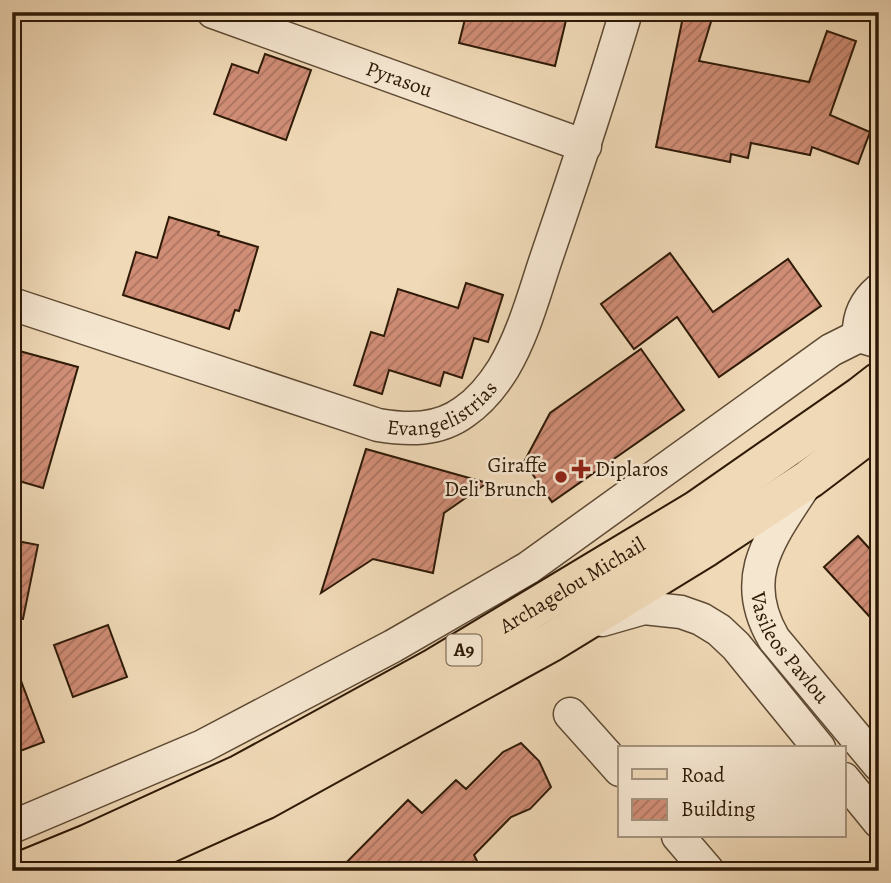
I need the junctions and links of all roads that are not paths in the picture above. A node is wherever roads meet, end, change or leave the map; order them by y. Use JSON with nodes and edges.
{"nodes":[{"id":1,"x":626,"y":12,"type":"edge"},
{"id":2,"x":219,"y":13,"type":"edge"},
{"id":3,"x":585,"y":146,"type":"junction"},
{"id":4,"x":879,"y":290,"type":"edge"},
{"id":5,"x":12,"y":304,"type":"edge"},
{"id":6,"x":869,"y":339,"type":"edge"},
{"id":7,"x":879,"y":382,"type":"edge"},
{"id":8,"x":879,"y":426,"type":"edge"},
{"id":9,"x":809,"y":479,"type":"junction"},
{"id":10,"x":577,"y":627,"type":"junction"},
{"id":11,"x":570,"y":715,"type":"dead end"},
{"id":12,"x":817,"y":746,"type":"edge"},
{"id":13,"x":879,"y":765,"type":"edge"},
{"id":14,"x":618,"y":769,"type":"edge"},
{"id":15,"x":846,"y":781,"type":"edge"},
{"id":16,"x":879,"y":822,"type":"edge"},
{"id":17,"x":12,"y":827,"type":"edge"},
{"id":18,"x":680,"y":838,"type":"edge"},
{"id":19,"x":22,"y":871,"type":"edge"},
{"id":20,"x":107,"y":871,"type":"edge"},
{"id":21,"x":708,"y":871,"type":"edge"}],
"edges":[{"from":1,"to":3,"type":"street","name":"Evangelistrias"},
{"from":2,"to":3,"type":"street","name":"Pyrasou"},
{"from":3,"to":5,"type":"street","name":"Evangelistrias"},
{"from":4,"to":6,"type":"street"},
{"from":6,"to":17,"type":"street"},
{"from":7,"to":19,"type":"main road","name":"Archagelou Michail","number":"A9"},
{"from":8,"to":9,"type":"main road","name":"Archagelou Michail","number":"A9"},
{"from":9,"to":10,"type":"main road","name":"Archagelou Michail","number":"A9"},
{"from":9,"to":13,"type":"street","name":"Vasileos Pavlou"},
{"from":10,"to":12,"type":"street","name":"Vasileos Pavlou"},
{"from":10,"to":20,"type":"main road","name":"Archagelou Michail","number":"A9"},
{"from":11,"to":14,"type":"street"},
{"from":15,"to":16,"type":"street"},
{"from":18,"to":21,"type":"street"}]}
